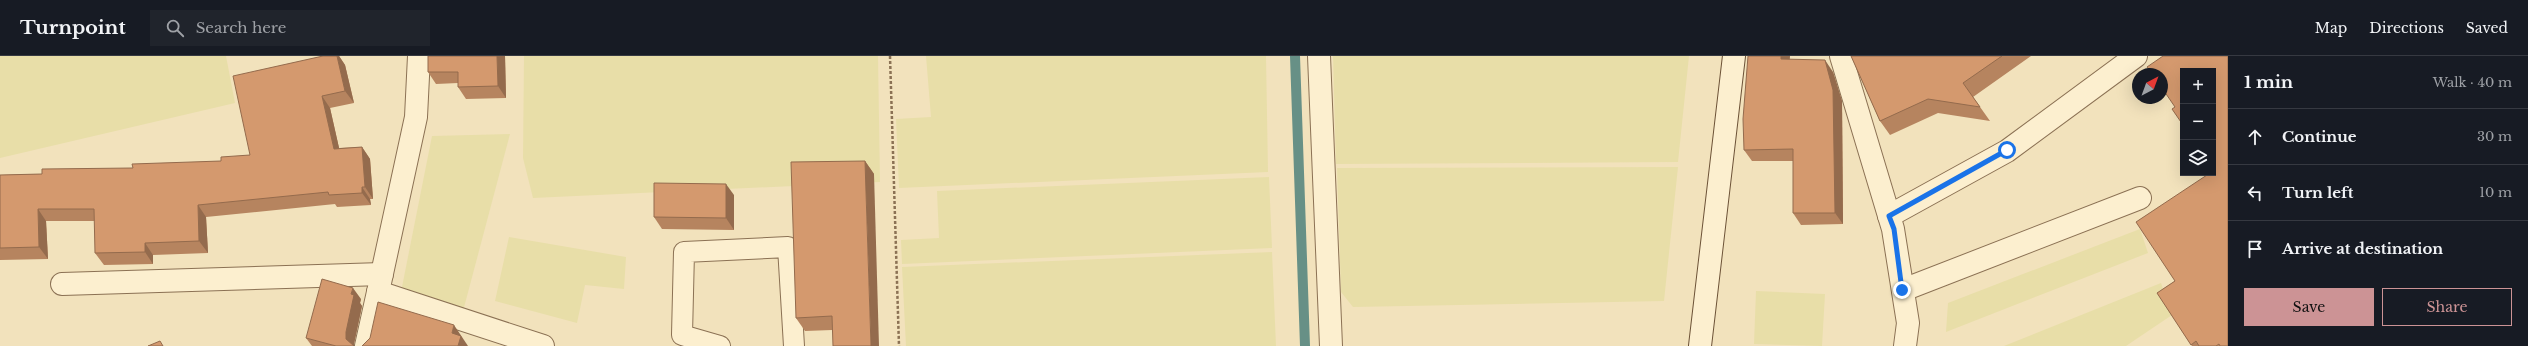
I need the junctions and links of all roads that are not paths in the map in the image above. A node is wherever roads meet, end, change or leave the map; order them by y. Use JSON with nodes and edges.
{"nodes":[{"id":1,"x":419,"y":56,"type":"edge"},
{"id":2,"x":1318,"y":56,"type":"edge"},
{"id":3,"x":1734,"y":56,"type":"edge"},
{"id":4,"x":1841,"y":56,"type":"edge"},
{"id":5,"x":2136,"y":56,"type":"edge"},
{"id":6,"x":2140,"y":198,"type":"dead end"},
{"id":7,"x":1889,"y":216,"type":"junction"},
{"id":8,"x":380,"y":283,"type":"junction"},
{"id":9,"x":62,"y":284,"type":"dead end"},
{"id":10,"x":1902,"y":290,"type":"junction"},
{"id":11,"x":366,"y":346,"type":"edge"},
{"id":12,"x":543,"y":346,"type":"edge"},
{"id":13,"x":720,"y":346,"type":"edge"},
{"id":14,"x":794,"y":346,"type":"edge"},
{"id":15,"x":1331,"y":346,"type":"edge"},
{"id":16,"x":1700,"y":346,"type":"edge"},
{"id":17,"x":1905,"y":346,"type":"edge"}],
"edges":[{"from":1,"to":8,"type":"street"},
{"from":2,"to":15,"type":"street"},
{"from":3,"to":16,"type":"street"},
{"from":4,"to":7,"type":"street"},
{"from":5,"to":7,"type":"street"},
{"from":6,"to":10,"type":"street"},
{"from":7,"to":10,"type":"street"},
{"from":8,"to":9,"type":"street"},
{"from":8,"to":11,"type":"street"},
{"from":8,"to":12,"type":"street"},
{"from":10,"to":17,"type":"street"},
{"from":13,"to":14,"type":"lane"}]}
